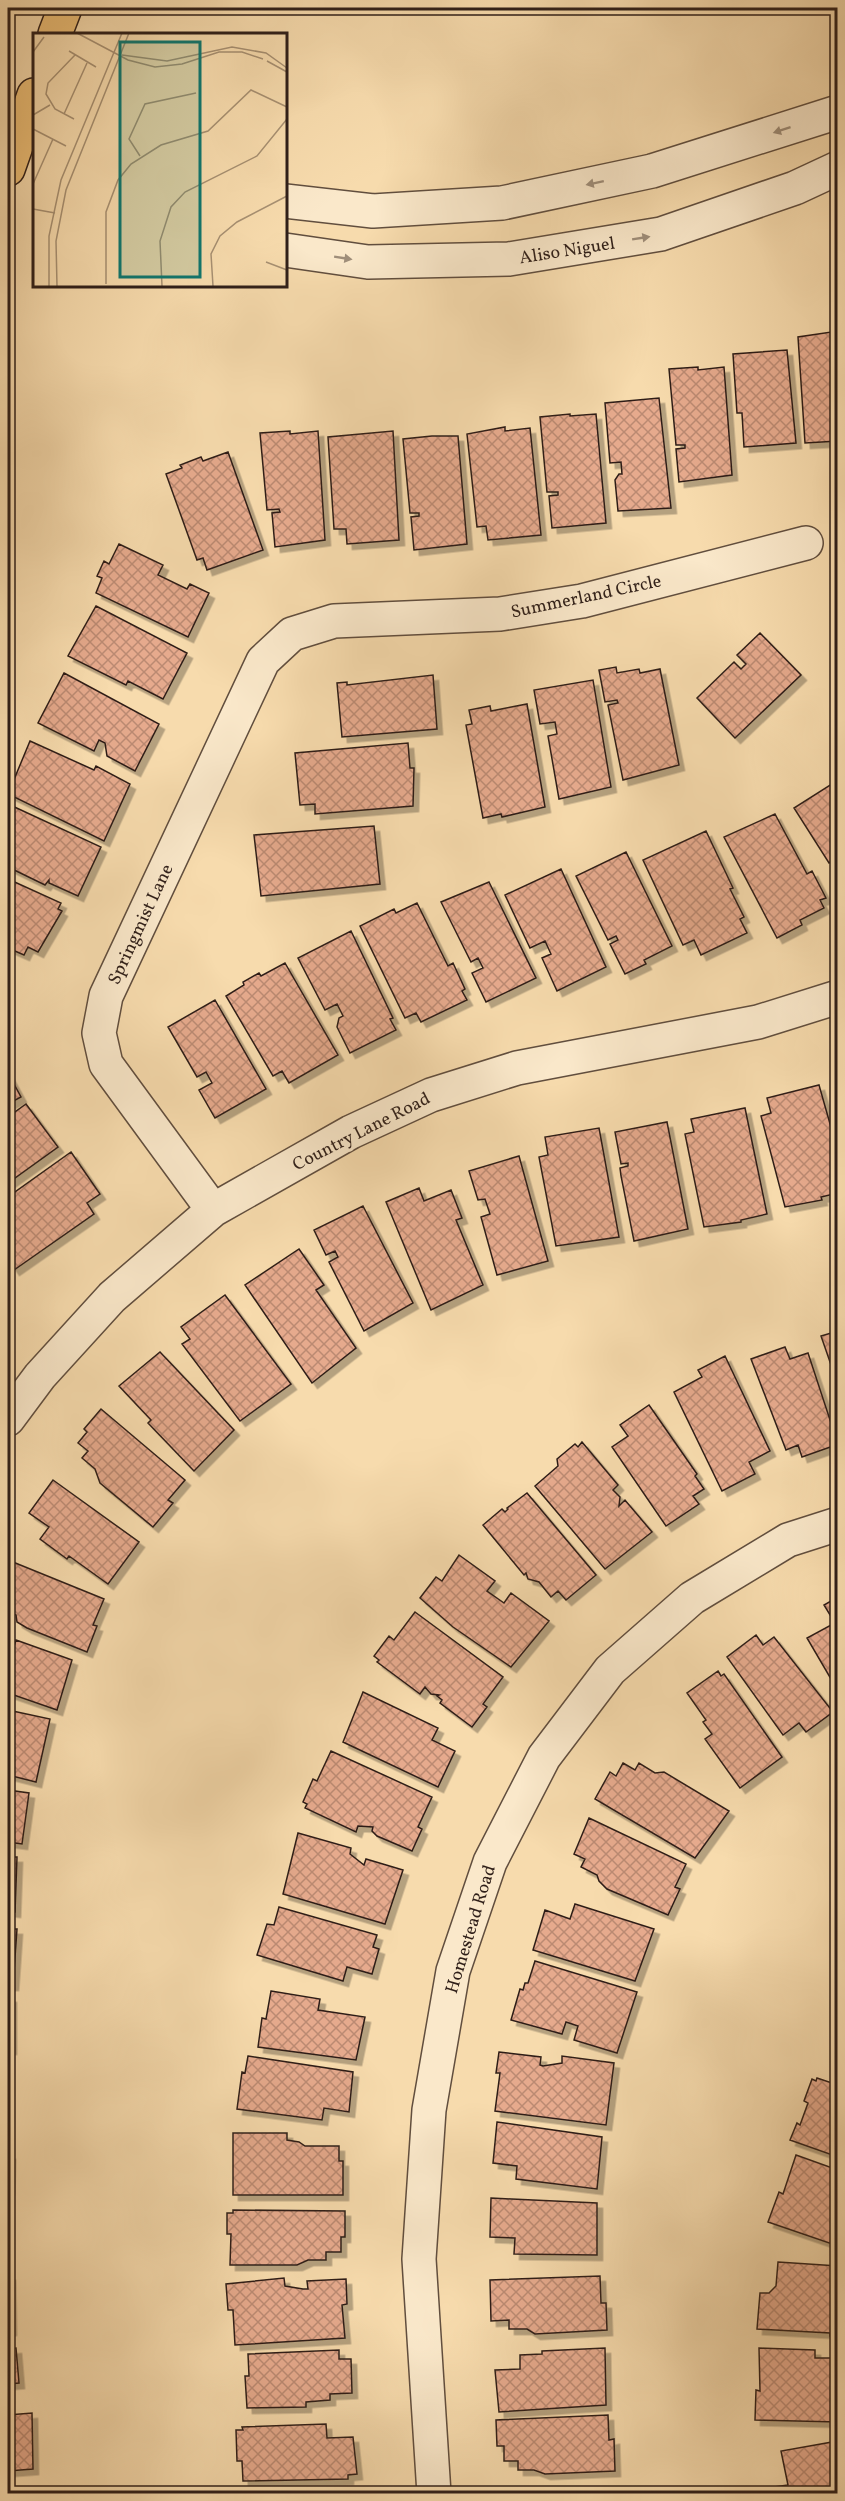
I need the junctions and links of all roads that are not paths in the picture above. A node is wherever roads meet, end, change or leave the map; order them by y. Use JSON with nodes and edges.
{"nodes":[{"id":1,"x":65,"y":8,"type":"edge"},
{"id":2,"x":55,"y":33,"type":"edge"},
{"id":3,"x":33,"y":99,"type":"edge"},
{"id":4,"x":837,"y":112,"type":"edge"},
{"id":5,"x":20,"y":149,"type":"edge"},
{"id":6,"x":837,"y":168,"type":"edge"},
{"id":7,"x":286,"y":201,"type":"edge"},
{"id":8,"x":286,"y":250,"type":"edge"},
{"id":9,"x":806,"y":543,"type":"dead end"},
{"id":10,"x":292,"y":634,"type":"joint"},
{"id":11,"x":837,"y":997,"type":"edge"},
{"id":12,"x":213,"y":1210,"type":"junction"},
{"id":13,"x":8,"y":1419,"type":"edge"},
{"id":14,"x":837,"y":1524,"type":"edge"},
{"id":15,"x":434,"y":2493,"type":"edge"}],
"edges":[{"from":1,"to":2,"type":"main road"},
{"from":3,"to":5,"type":"main road"},
{"from":4,"to":7,"type":"street","one_way":true},
{"from":8,"to":6,"type":"street","name":"Aliso Niguel","one_way":true},
{"from":9,"to":10,"type":"street","name":"Summerland Circle"},
{"from":10,"to":12,"type":"street","name":"Springmist Lane"},
{"from":11,"to":12,"type":"street","name":"Country Lane Road"},
{"from":12,"to":13,"type":"street","name":"Country Lane Road"},
{"from":14,"to":15,"type":"street","name":"Homestead Road"}]}
